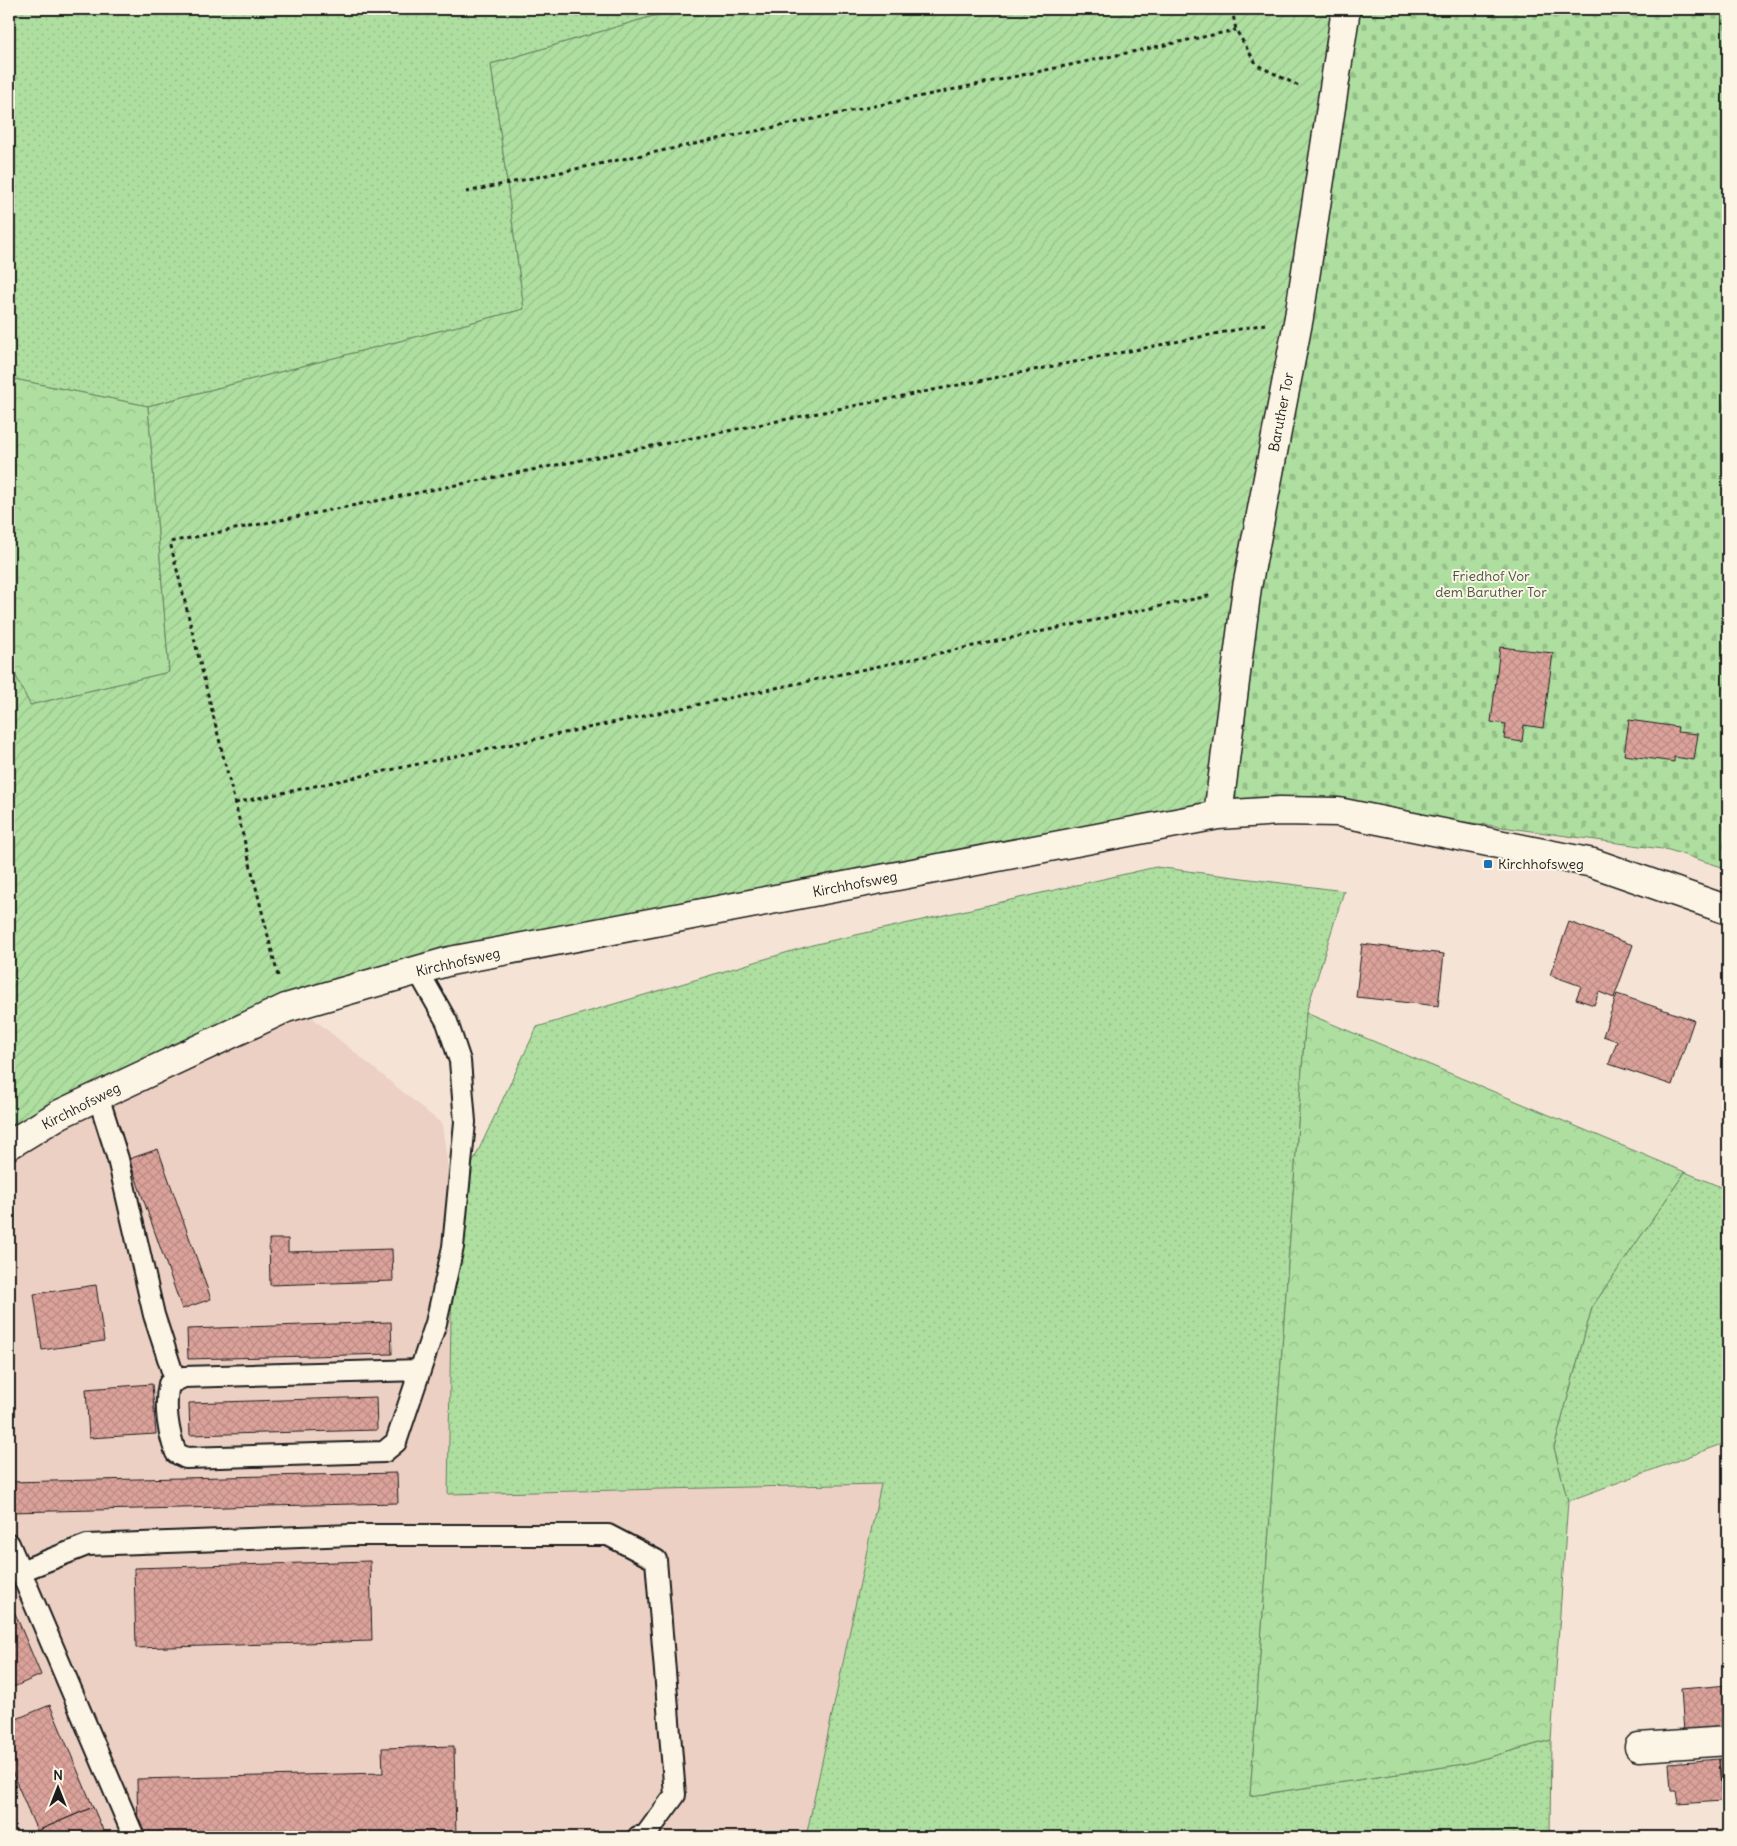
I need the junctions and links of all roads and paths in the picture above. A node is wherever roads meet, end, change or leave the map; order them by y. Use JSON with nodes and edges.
{"nodes":[{"id":1,"x":1232,"y":9,"type":"edge"},
{"id":2,"x":1346,"y":9,"type":"edge"},
{"id":3,"x":1236,"y":30,"type":"junction"},
{"id":4,"x":1331,"y":103,"type":"junction"},
{"id":5,"x":466,"y":192,"type":"dead end"},
{"id":6,"x":1300,"y":317,"type":"junction"},
{"id":7,"x":1247,"y":587,"type":"junction"},
{"id":8,"x":235,"y":803,"type":"junction"},
{"id":9,"x":1218,"y":815,"type":"junction"},
{"id":10,"x":1728,"y":910,"type":"edge"},
{"id":11,"x":418,"y":971,"type":"junction"},
{"id":12,"x":286,"y":1008,"type":"junction"},
{"id":13,"x":98,"y":1096,"type":"junction"},
{"id":14,"x":9,"y":1145,"type":"edge"},
{"id":15,"x":420,"y":1370,"type":"junction"},
{"id":16,"x":175,"y":1380,"type":"junction"},
{"id":17,"x":9,"y":1544,"type":"edge"},
{"id":18,"x":21,"y":1572,"type":"junction"},
{"id":19,"x":1728,"y":1741,"type":"edge"},
{"id":20,"x":1639,"y":1747,"type":"dead end"},
{"id":21,"x":134,"y":1837,"type":"edge"},
{"id":22,"x":638,"y":1837,"type":"edge"}],
"edges":[{"from":1,"to":3,"type":"path"},
{"from":2,"to":4,"type":"street","name":"Baruther Tor"},
{"from":3,"to":4,"type":"path"},
{"from":3,"to":5,"type":"path"},
{"from":4,"to":6,"type":"street","name":"Baruther Tor"},
{"from":6,"to":7,"type":"street","name":"Baruther Tor"},
{"from":6,"to":8,"type":"path"},
{"from":7,"to":8,"type":"path"},
{"from":7,"to":9,"type":"street","name":"Baruther Tor"},
{"from":8,"to":12,"type":"path"},
{"from":9,"to":10,"type":"street","name":"Kirchhofsweg"},
{"from":9,"to":11,"type":"street","name":"Kirchhofsweg"},
{"from":11,"to":12,"type":"street","name":"Kirchhofsweg"},
{"from":11,"to":15,"type":"lane"},
{"from":12,"to":13,"type":"street","name":"Kirchhofsweg"},
{"from":13,"to":14,"type":"street","name":"Kirchhofsweg"},
{"from":13,"to":16,"type":"lane"},
{"from":15,"to":16,"type":"lane"},
{"from":15,"to":16,"type":"lane"},
{"from":17,"to":18,"type":"lane"},
{"from":18,"to":21,"type":"lane"},
{"from":18,"to":22,"type":"lane"},
{"from":19,"to":20,"type":"street"}]}
